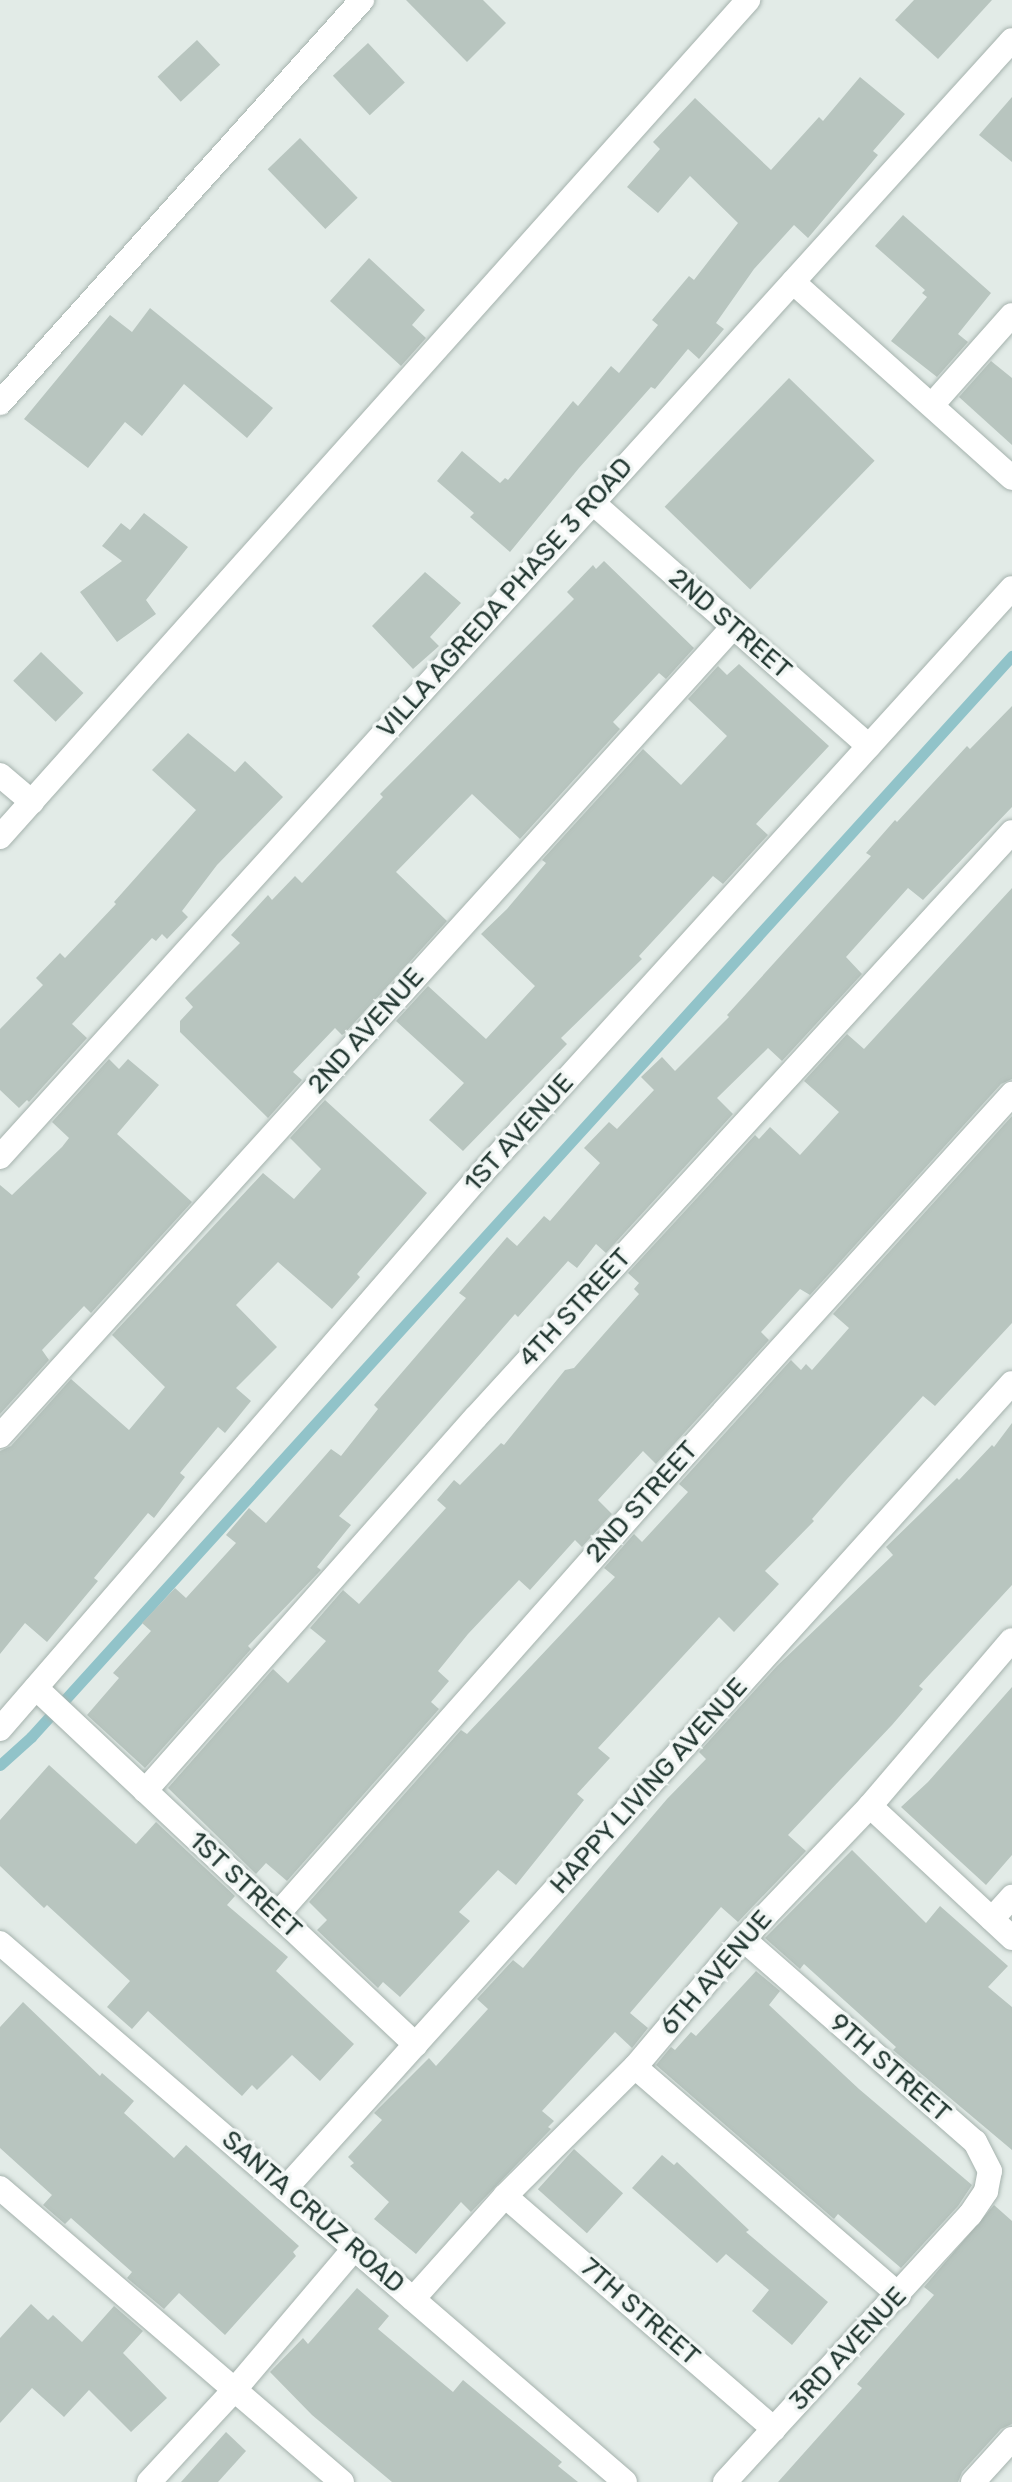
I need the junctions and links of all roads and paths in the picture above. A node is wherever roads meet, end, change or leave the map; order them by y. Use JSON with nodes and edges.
{"nodes":[{"id":1,"x":362,"y":0,"type":"edge"},
{"id":2,"x":748,"y":0,"type":"edge"},
{"id":3,"x":1012,"y":40,"type":"edge"},
{"id":4,"x":793,"y":282,"type":"junction"},
{"id":5,"x":1012,"y":315,"type":"edge"},
{"id":6,"x":0,"y":403,"type":"edge"},
{"id":7,"x":932,"y":405,"type":"junction"},
{"id":8,"x":1012,"y":478,"type":"edge"},
{"id":9,"x":592,"y":502,"type":"junction"},
{"id":10,"x":1012,"y":588,"type":"edge"},
{"id":11,"x":733,"y":627,"type":"junction"},
{"id":12,"x":869,"y":746,"type":"junction"},
{"id":13,"x":0,"y":775,"type":"edge"},
{"id":14,"x":32,"y":802,"type":"junction"},
{"id":15,"x":1012,"y":832,"type":"edge"},
{"id":16,"x":0,"y":837,"type":"edge"},
{"id":17,"x":1012,"y":1094,"type":"edge"},
{"id":18,"x":0,"y":1157,"type":"edge"},
{"id":19,"x":1012,"y":1383,"type":"edge"},
{"id":20,"x":0,"y":1436,"type":"edge"},
{"id":21,"x":1012,"y":1640,"type":"edge"},
{"id":22,"x":44,"y":1695,"type":"junction"},
{"id":23,"x":0,"y":1729,"type":"edge"},
{"id":24,"x":145,"y":1791,"type":"junction"},
{"id":25,"x":870,"y":1806,"type":"junction"},
{"id":26,"x":1012,"y":1897,"type":"edge"},
{"id":27,"x":277,"y":1915,"type":"junction"},
{"id":28,"x":992,"y":1919,"type":"junction"},
{"id":29,"x":1012,"y":1938,"type":"edge"},
{"id":30,"x":743,"y":1939,"type":"junction"},
{"id":31,"x":0,"y":1943,"type":"edge"},
{"id":32,"x":416,"y":2045,"type":"junction"},
{"id":33,"x":635,"y":2067,"type":"junction"},
{"id":34,"x":0,"y":2188,"type":"edge"},
{"id":35,"x":285,"y":2189,"type":"junction"},
{"id":36,"x":505,"y":2196,"type":"junction"},
{"id":37,"x":970,"y":2215,"type":"joint"},
{"id":38,"x":354,"y":2249,"type":"junction"},
{"id":39,"x":899,"y":2295,"type":"junction"},
{"id":40,"x":413,"y":2299,"type":"junction"},
{"id":41,"x":236,"y":2388,"type":"junction"},
{"id":42,"x":774,"y":2429,"type":"junction"},
{"id":43,"x":1012,"y":2439,"type":"edge"},
{"id":44,"x":149,"y":2482,"type":"edge"},
{"id":45,"x":342,"y":2482,"type":"edge"},
{"id":46,"x":625,"y":2482,"type":"edge"},
{"id":47,"x":725,"y":2482,"type":"edge"},
{"id":48,"x":973,"y":2482,"type":"edge"}],
"edges":[{"from":1,"to":6,"type":"street"},
{"from":2,"to":14,"type":"street"},
{"from":3,"to":4,"type":"street","name":"VILLA AGREDA PHASE 3 ROAD"},
{"from":4,"to":7,"type":"street"},
{"from":4,"to":9,"type":"street","name":"VILLA AGREDA PHASE 3 ROAD"},
{"from":5,"to":7,"type":"street"},
{"from":7,"to":8,"type":"street"},
{"from":9,"to":11,"type":"street","name":"2ND STREET"},
{"from":9,"to":18,"type":"street","name":"VILLA AGREDA PHASE 3 ROAD"},
{"from":10,"to":12,"type":"street","name":"1ST AVENUE"},
{"from":11,"to":12,"type":"street","name":"2ND STREET"},
{"from":11,"to":20,"type":"street","name":"2ND AVENUE"},
{"from":12,"to":22,"type":"street","name":"1ST AVENUE"},
{"from":13,"to":14,"type":"street"},
{"from":14,"to":16,"type":"street"},
{"from":15,"to":24,"type":"street","name":"4TH STREET"},
{"from":17,"to":27,"type":"street","name":"2ND STREET"},
{"from":19,"to":32,"type":"street","name":"HAPPY LIVING AVENUE"},
{"from":21,"to":25,"type":"street","name":"6TH AVENUE"},
{"from":22,"to":23,"type":"street","name":"1ST AVENUE"},
{"from":22,"to":24,"type":"street","name":"1ST STREET"},
{"from":24,"to":27,"type":"street","name":"1ST STREET"},
{"from":25,"to":28,"type":"street"},
{"from":25,"to":30,"type":"street","name":"6TH AVENUE"},
{"from":26,"to":28,"type":"street"},
{"from":27,"to":32,"type":"street","name":"1ST STREET"},
{"from":28,"to":29,"type":"street"},
{"from":30,"to":33,"type":"street","name":"6TH AVENUE"},
{"from":30,"to":37,"type":"street","name":"9TH STREET"},
{"from":31,"to":35,"type":"street","name":"SANTA CRUZ ROAD"},
{"from":32,"to":35,"type":"street","name":"HAPPY LIVING AVENUE"},
{"from":33,"to":36,"type":"street","name":"6TH AVENUE"},
{"from":33,"to":39,"type":"street"},
{"from":34,"to":41,"type":"street"},
{"from":35,"to":38,"type":"street","name":"SANTA CRUZ ROAD"},
{"from":36,"to":40,"type":"street","name":"6TH AVENUE"},
{"from":36,"to":42,"type":"street","name":"7TH STREET"},
{"from":37,"to":39,"type":"street","name":"3RD AVENUE"},
{"from":38,"to":40,"type":"street","name":"SANTA CRUZ ROAD"},
{"from":38,"to":41,"type":"street"},
{"from":39,"to":42,"type":"street","name":"3RD AVENUE"},
{"from":40,"to":46,"type":"street","name":"SANTA CRUZ ROAD"},
{"from":41,"to":44,"type":"street"},
{"from":41,"to":45,"type":"street"},
{"from":42,"to":47,"type":"street","name":"3RD AVENUE"},
{"from":43,"to":48,"type":"street"}]}
